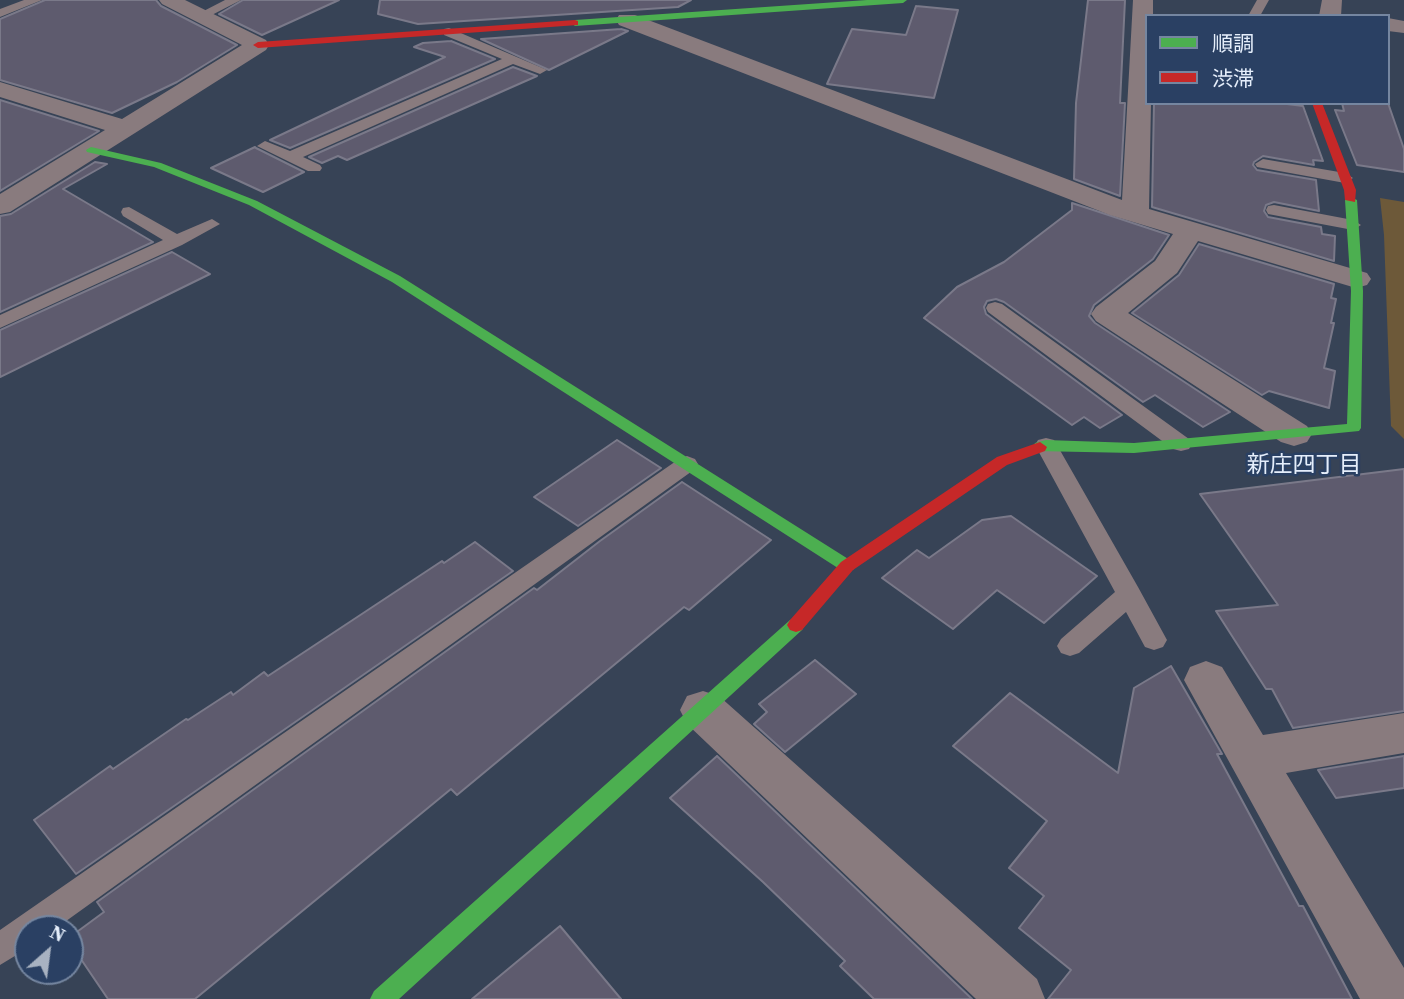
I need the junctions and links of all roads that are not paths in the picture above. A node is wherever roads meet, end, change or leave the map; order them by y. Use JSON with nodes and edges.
{"nodes":[{"id":1,"x":36,"y":0,"type":"edge"},
{"id":2,"x":169,"y":0,"type":"edge"},
{"id":3,"x":235,"y":0,"type":"edge"},
{"id":4,"x":903,"y":0,"type":"edge"},
{"id":5,"x":1143,"y":0,"type":"edge"},
{"id":6,"x":743,"y":6,"type":"edge"},
{"id":7,"x":0,"y":13,"type":"edge"},
{"id":8,"x":200,"y":16,"type":"junction"},
{"id":9,"x":627,"y":20,"type":"junction"},
{"id":10,"x":449,"y":32,"type":"junction"},
{"id":11,"x":258,"y":45,"type":"junction"},
{"id":12,"x":513,"y":59,"type":"junction"},
{"id":13,"x":1144,"y":61,"type":"edge"},
{"id":14,"x":540,"y":70,"type":"dead end"},
{"id":15,"x":0,"y":89,"type":"edge"},
{"id":16,"x":1318,"y":105,"type":"edge"},
{"id":17,"x":126,"y":128,"type":"junction"},
{"id":18,"x":265,"y":146,"type":"dead end"},
{"id":19,"x":91,"y":150,"type":"junction"},
{"id":20,"x":290,"y":157,"type":"junction"},
{"id":21,"x":1263,"y":164,"type":"dead end"},
{"id":22,"x":314,"y":168,"type":"dead end"},
{"id":23,"x":1345,"y":178,"type":"junction"},
{"id":24,"x":0,"y":206,"type":"edge"},
{"id":25,"x":1274,"y":210,"type":"dead end"},
{"id":26,"x":129,"y":212,"type":"dead end"},
{"id":27,"x":1135,"y":213,"type":"junction"},
{"id":28,"x":212,"y":224,"type":"dead end"},
{"id":29,"x":1353,"y":225,"type":"junction"},
{"id":30,"x":1191,"y":229,"type":"junction"},
{"id":31,"x":176,"y":241,"type":"junction"},
{"id":32,"x":1356,"y":279,"type":"junction"},
{"id":33,"x":995,"y":308,"type":"dead end"},
{"id":34,"x":0,"y":322,"type":"edge"},
{"id":35,"x":1294,"y":434,"type":"junction"},
{"id":36,"x":1046,"y":444,"type":"junction"},
{"id":37,"x":1181,"y":444,"type":"junction"},
{"id":38,"x":687,"y":464,"type":"junction"},
{"id":39,"x":847,"y":566,"type":"junction"},
{"id":40,"x":1129,"y":594,"type":"junction"},
{"id":41,"x":1154,"y":640,"type":"dead end"},
{"id":42,"x":1070,"y":646,"type":"dead end"},
{"id":43,"x":1206,"y":680,"type":"dead end"},
{"id":44,"x":703,"y":710,"type":"junction"},
{"id":45,"x":1404,"y":733,"type":"edge"},
{"id":46,"x":1251,"y":758,"type":"junction"},
{"id":47,"x":48,"y":915,"type":"edge"},
{"id":48,"x":382,"y":999,"type":"edge"},
{"id":49,"x":1017,"y":999,"type":"edge"},
{"id":50,"x":1391,"y":999,"type":"edge"}],
"edges":[{"from":1,"to":7,"type":"lane"},
{"from":2,"to":8,"type":"street"},
{"from":3,"to":8,"type":"lane"},
{"from":4,"to":6,"type":"street"},
{"from":5,"to":13,"type":"street"},
{"from":6,"to":9,"type":"street"},
{"from":8,"to":11,"type":"street"},
{"from":9,"to":10,"type":"street"},
{"from":9,"to":27,"type":"street"},
{"from":10,"to":11,"type":"street"},
{"from":10,"to":12,"type":"lane"},
{"from":11,"to":17,"type":"street"},
{"from":12,"to":14,"type":"lane"},
{"from":12,"to":20,"type":"lane"},
{"from":13,"to":27,"type":"street"},
{"from":15,"to":17,"type":"street"},
{"from":16,"to":23,"type":"street"},
{"from":17,"to":19,"type":"street"},
{"from":18,"to":20,"type":"lane"},
{"from":19,"to":24,"type":"street"},
{"from":19,"to":38,"type":"street"},
{"from":20,"to":22,"type":"lane"},
{"from":21,"to":23,"type":"lane"},
{"from":23,"to":29,"type":"street"},
{"from":25,"to":29,"type":"lane"},
{"from":26,"to":31,"type":"lane"},
{"from":27,"to":30,"type":"street"},
{"from":28,"to":31,"type":"lane"},
{"from":29,"to":32,"type":"street"},
{"from":30,"to":32,"type":"street"},
{"from":30,"to":35,"type":"street"},
{"from":31,"to":34,"type":"lane"},
{"from":32,"to":35,"type":"street"},
{"from":33,"to":37,"type":"lane"},
{"from":35,"to":37,"type":"street"},
{"from":36,"to":37,"type":"street"},
{"from":36,"to":39,"type":"street"},
{"from":36,"to":40,"type":"lane"},
{"from":38,"to":39,"type":"street"},
{"from":38,"to":47,"type":"lane"},
{"from":39,"to":44,"type":"street"},
{"from":40,"to":41,"type":"lane"},
{"from":40,"to":42,"type":"lane"},
{"from":43,"to":46,"type":"street"},
{"from":44,"to":48,"type":"street"},
{"from":44,"to":49,"type":"street"},
{"from":45,"to":46,"type":"street"},
{"from":46,"to":50,"type":"street"}]}
